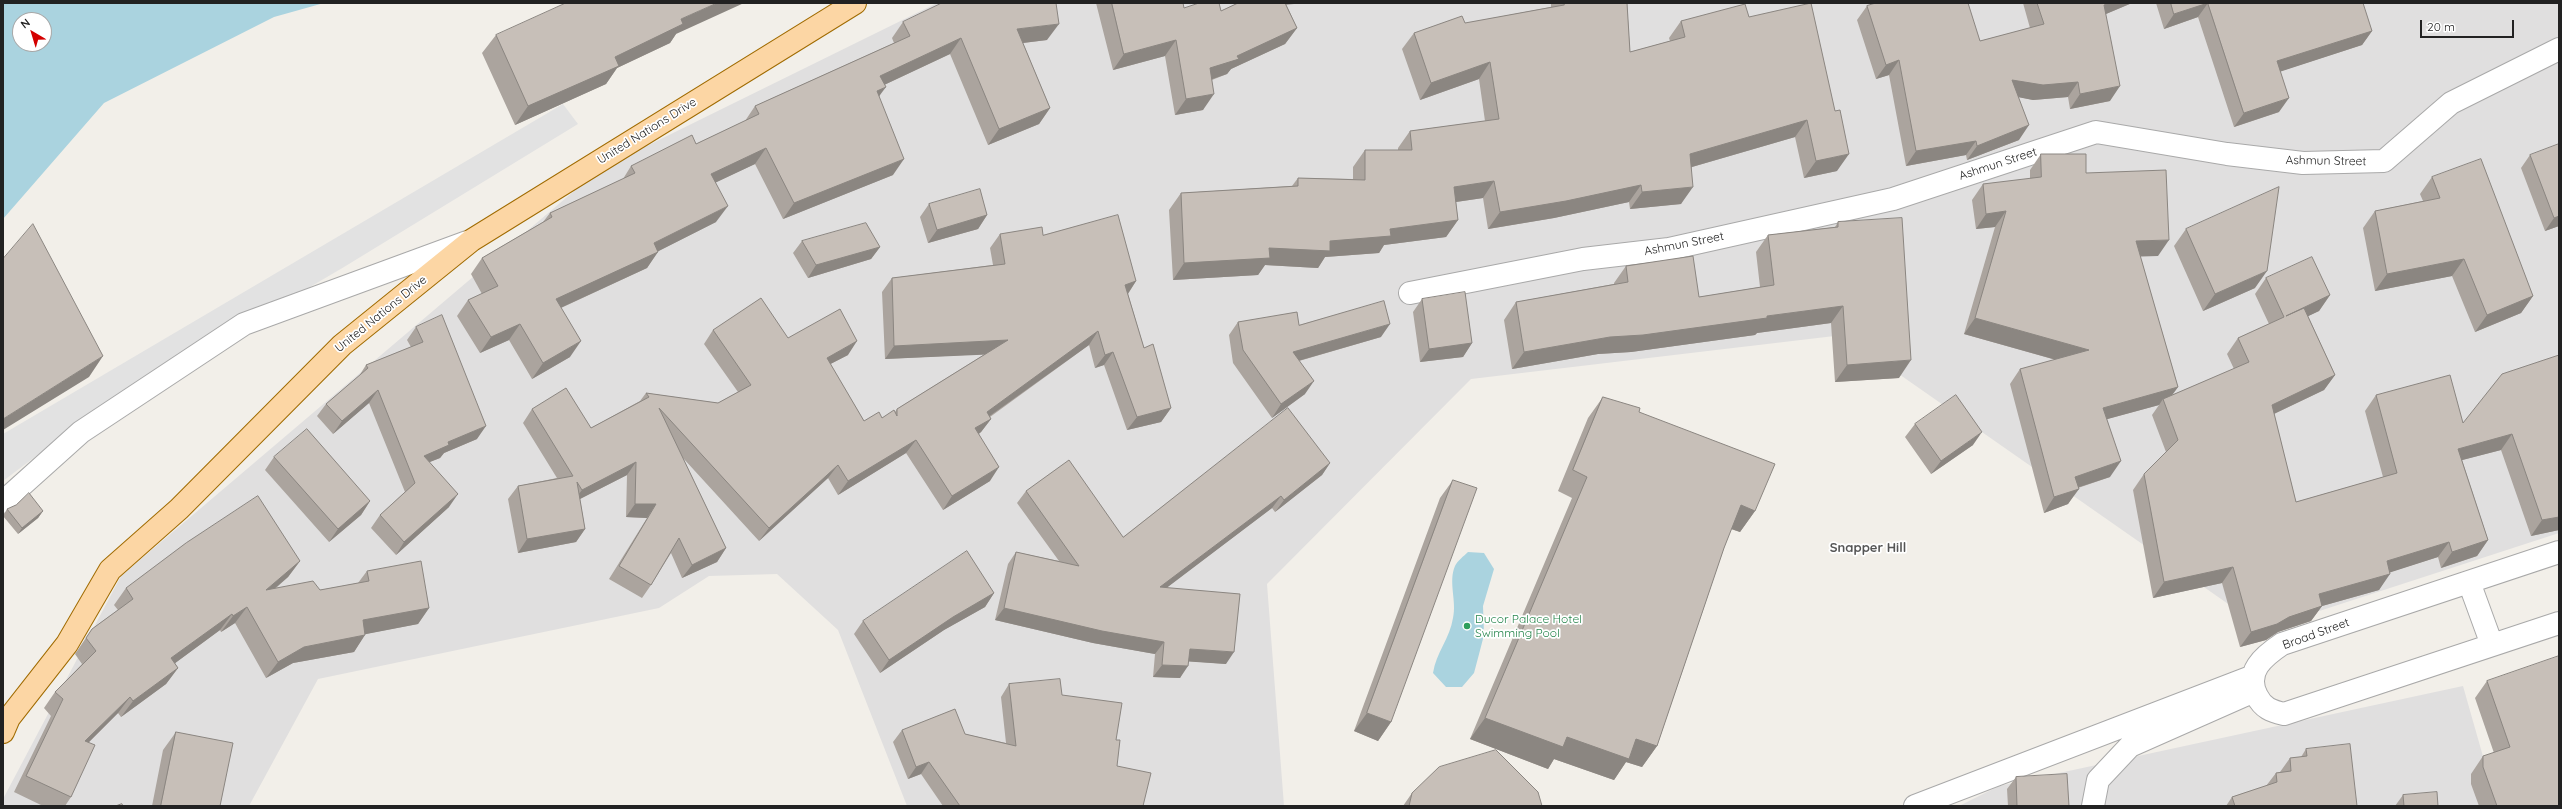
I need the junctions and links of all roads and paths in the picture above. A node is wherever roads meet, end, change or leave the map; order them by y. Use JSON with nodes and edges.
{"nodes":[{"id":1,"x":855,"y":3,"type":"edge"},
{"id":2,"x":2559,"y":49,"type":"edge"},
{"id":3,"x":472,"y":240,"type":"junction"},
{"id":4,"x":1410,"y":293,"type":"dead end"},
{"id":5,"x":3,"y":502,"type":"edge"},
{"id":6,"x":2559,"y":552,"type":"edge"},
{"id":7,"x":2468,"y":582,"type":"junction"},
{"id":8,"x":2559,"y":623,"type":"edge"},
{"id":9,"x":2492,"y":645,"type":"junction"},
{"id":10,"x":2253,"y":684,"type":"junction"},
{"id":11,"x":3,"y":732,"type":"edge"},
{"id":12,"x":1915,"y":806,"type":"edge"},
{"id":13,"x":2093,"y":806,"type":"edge"}],
"edges":[{"from":1,"to":3,"type":"main road","name":"United Nations Drive"},
{"from":2,"to":4,"type":"street","name":"Ashmun Street"},
{"from":3,"to":5,"type":"street"},
{"from":3,"to":11,"type":"main road","name":"United Nations Drive"},
{"from":6,"to":7,"type":"street","name":"Broad Street"},
{"from":7,"to":9,"type":"street"},
{"from":7,"to":10,"type":"street","name":"Broad Street"},
{"from":8,"to":9,"type":"street"},
{"from":9,"to":10,"type":"street"},
{"from":10,"to":12,"type":"street"},
{"from":10,"to":13,"type":"street"}]}
